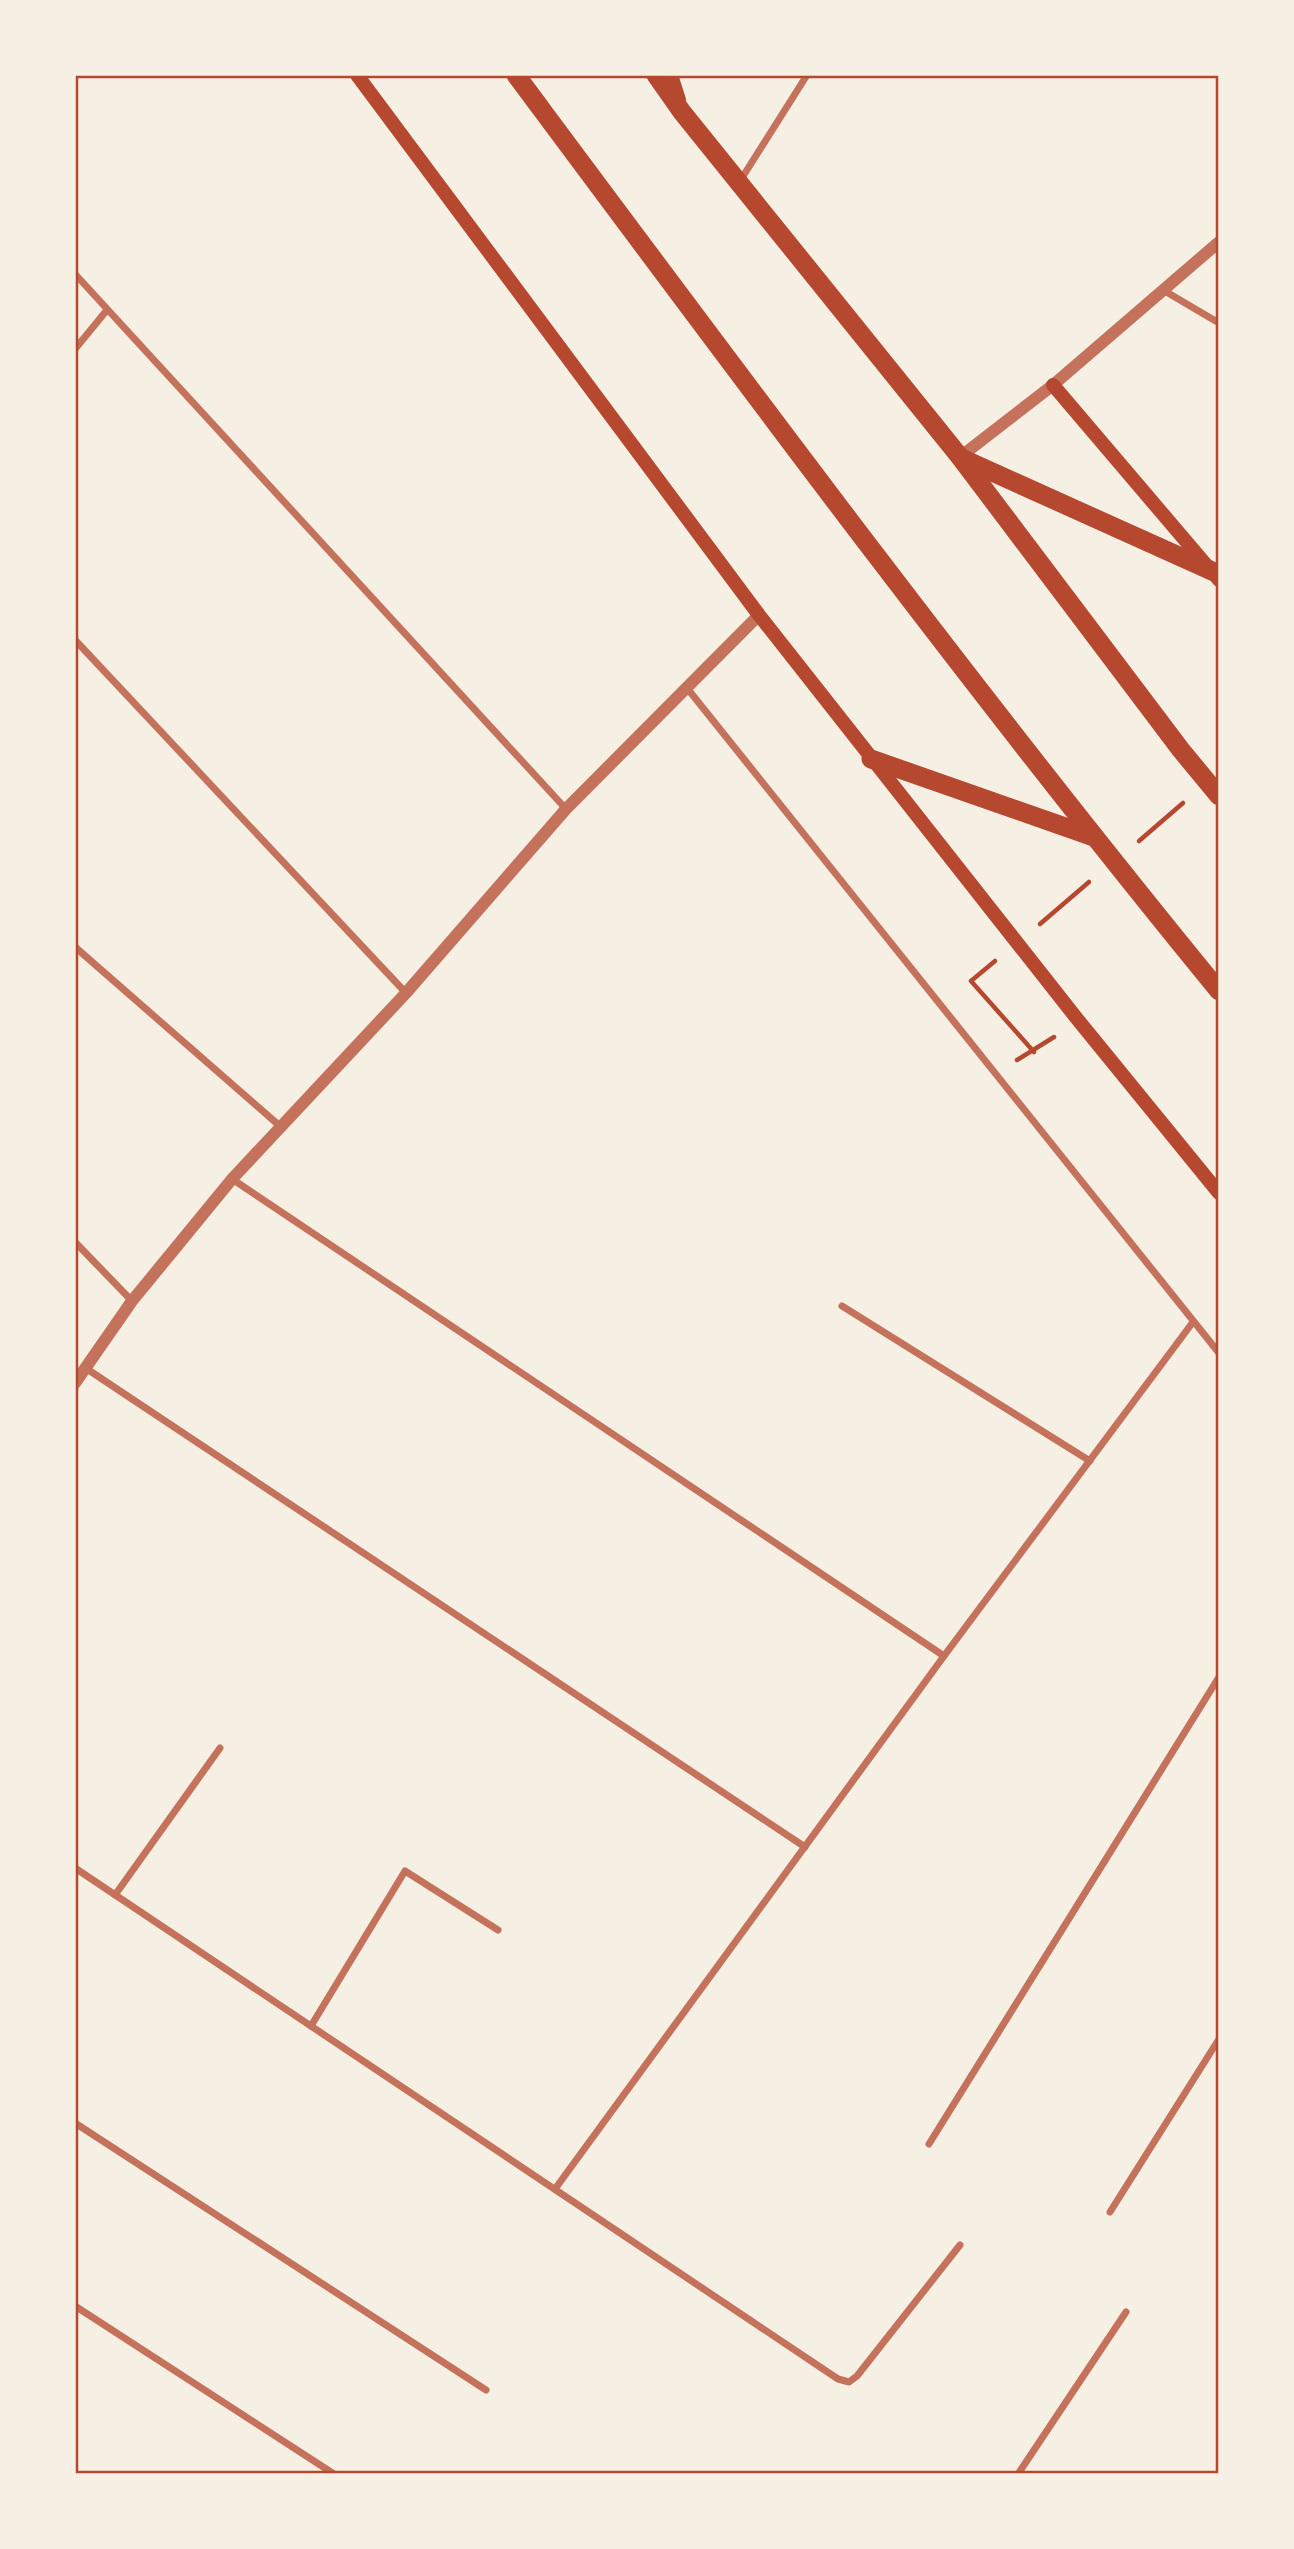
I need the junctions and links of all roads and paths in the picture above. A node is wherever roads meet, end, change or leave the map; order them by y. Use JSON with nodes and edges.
{"nodes":[{"id":1,"x":356,"y":75,"type":"edge"},
{"id":2,"x":516,"y":75,"type":"edge"},
{"id":3,"x":656,"y":75,"type":"edge"},
{"id":4,"x":671,"y":75,"type":"edge"},
{"id":5,"x":807,"y":75,"type":"edge"},
{"id":6,"x":682,"y":111,"type":"junction"},
{"id":7,"x":739,"y":182,"type":"junction"},
{"id":8,"x":1219,"y":242,"type":"edge"},
{"id":9,"x":75,"y":274,"type":"edge"},
{"id":10,"x":1163,"y":290,"type":"junction"},
{"id":11,"x":107,"y":310,"type":"junction"},
{"id":12,"x":1219,"y":323,"type":"edge"},
{"id":13,"x":75,"y":349,"type":"edge"},
{"id":14,"x":1053,"y":385,"type":"junction"},
{"id":15,"x":960,"y":457,"type":"junction"},
{"id":16,"x":1215,"y":576,"type":"edge"},
{"id":17,"x":759,"y":615,"type":"junction"},
{"id":18,"x":76,"y":641,"type":"edge"},
{"id":19,"x":687,"y":688,"type":"junction"},
{"id":20,"x":871,"y":759,"type":"junction"},
{"id":21,"x":1219,"y":796,"type":"edge"},
{"id":22,"x":566,"y":809,"type":"junction"},
{"id":23,"x":1092,"y":836,"type":"junction"},
{"id":24,"x":75,"y":947,"type":"edge"},
{"id":25,"x":971,"y":981,"type":"dead end"},
{"id":26,"x":1219,"y":991,"type":"edge"},
{"id":27,"x":406,"y":993,"type":"junction"},
{"id":28,"x":1034,"y":1052,"type":"dead end"},
{"id":29,"x":281,"y":1127,"type":"junction"},
{"id":30,"x":232,"y":1179,"type":"junction"},
{"id":31,"x":1219,"y":1193,"type":"edge"},
{"id":32,"x":75,"y":1242,"type":"edge"},
{"id":33,"x":132,"y":1301,"type":"junction"},
{"id":34,"x":842,"y":1306,"type":"dead end"},
{"id":35,"x":1193,"y":1322,"type":"junction"},
{"id":36,"x":1219,"y":1353,"type":"edge"},
{"id":37,"x":87,"y":1369,"type":"junction"},
{"id":38,"x":75,"y":1383,"type":"edge"},
{"id":39,"x":1090,"y":1461,"type":"junction"},
{"id":40,"x":944,"y":1656,"type":"junction"},
{"id":41,"x":1219,"y":1677,"type":"edge"},
{"id":42,"x":220,"y":1748,"type":"dead end"},
{"id":43,"x":805,"y":1847,"type":"junction"},
{"id":44,"x":75,"y":1868,"type":"edge"},
{"id":45,"x":115,"y":1895,"type":"junction"},
{"id":46,"x":498,"y":1930,"type":"dead end"},
{"id":47,"x":311,"y":2026,"type":"junction"},
{"id":48,"x":1219,"y":2039,"type":"edge"},
{"id":49,"x":75,"y":2123,"type":"edge"},
{"id":50,"x":929,"y":2144,"type":"dead end"},
{"id":51,"x":555,"y":2189,"type":"junction"},
{"id":52,"x":1110,"y":2212,"type":"dead end"},
{"id":53,"x":960,"y":2245,"type":"dead end"},
{"id":54,"x":75,"y":2306,"type":"edge"},
{"id":55,"x":1126,"y":2312,"type":"dead end"},
{"id":56,"x":486,"y":2390,"type":"dead end"},
{"id":57,"x":334,"y":2474,"type":"edge"},
{"id":58,"x":1017,"y":2474,"type":"edge"}],
"edges":[{"from":1,"to":17,"type":"main road"},
{"from":2,"to":23,"type":"highway"},
{"from":3,"to":6,"type":"highway"},
{"from":4,"to":6,"type":"main road"},
{"from":5,"to":7,"type":"street"},
{"from":6,"to":7,"type":"highway"},
{"from":7,"to":15,"type":"highway"},
{"from":8,"to":10,"type":"street"},
{"from":9,"to":11,"type":"street"},
{"from":10,"to":12,"type":"street"},
{"from":10,"to":14,"type":"street"},
{"from":11,"to":13,"type":"street"},
{"from":11,"to":22,"type":"street"},
{"from":14,"to":15,"type":"street"},
{"from":14,"to":16,"type":"main road"},
{"from":15,"to":16,"type":"highway"},
{"from":15,"to":21,"type":"highway"},
{"from":17,"to":19,"type":"street"},
{"from":17,"to":20,"type":"main road"},
{"from":18,"to":27,"type":"street"},
{"from":19,"to":22,"type":"street"},
{"from":19,"to":35,"type":"street"},
{"from":20,"to":23,"type":"highway"},
{"from":20,"to":31,"type":"main road"},
{"from":22,"to":27,"type":"street"},
{"from":23,"to":26,"type":"highway"},
{"from":24,"to":29,"type":"street"},
{"from":25,"to":28,"type":"path"},
{"from":27,"to":29,"type":"street"},
{"from":29,"to":30,"type":"street"},
{"from":30,"to":33,"type":"street"},
{"from":30,"to":40,"type":"street"},
{"from":32,"to":33,"type":"street"},
{"from":33,"to":37,"type":"street"},
{"from":34,"to":39,"type":"street"},
{"from":35,"to":36,"type":"street"},
{"from":35,"to":39,"type":"street"},
{"from":37,"to":38,"type":"street"},
{"from":37,"to":43,"type":"street"},
{"from":39,"to":40,"type":"street"},
{"from":40,"to":43,"type":"street"},
{"from":41,"to":50,"type":"street"},
{"from":42,"to":45,"type":"street"},
{"from":43,"to":51,"type":"street"},
{"from":44,"to":45,"type":"street"},
{"from":45,"to":47,"type":"street"},
{"from":46,"to":47,"type":"street"},
{"from":47,"to":51,"type":"street"},
{"from":48,"to":52,"type":"street"},
{"from":49,"to":56,"type":"street"},
{"from":51,"to":53,"type":"street"},
{"from":54,"to":57,"type":"street"},
{"from":55,"to":58,"type":"street"}]}
